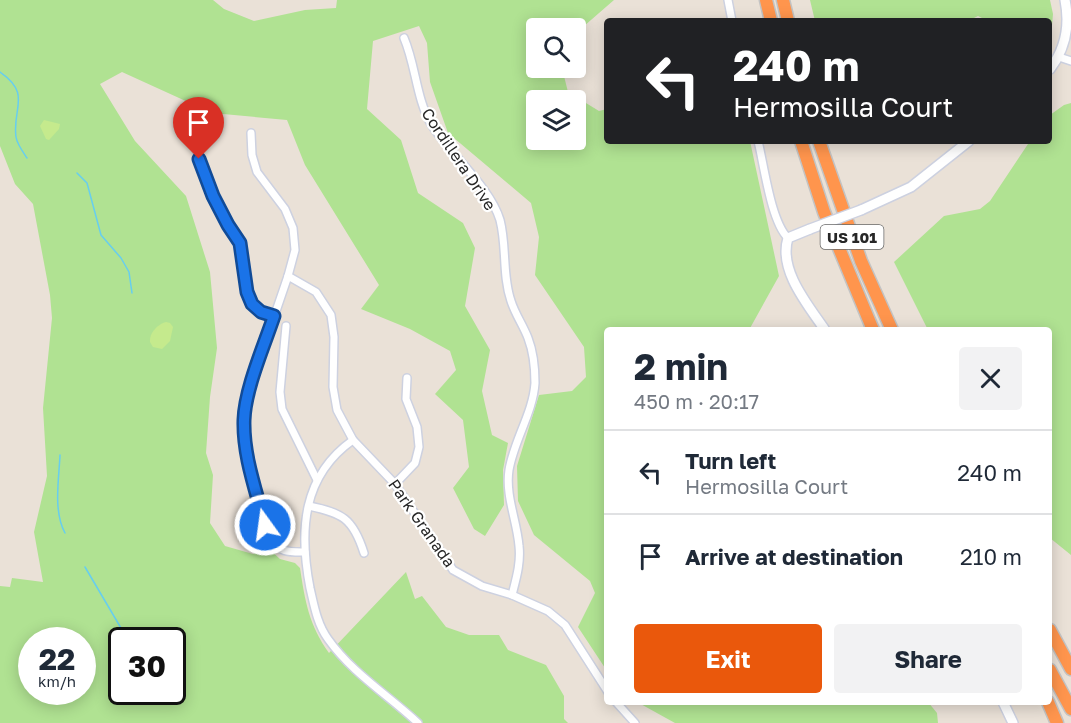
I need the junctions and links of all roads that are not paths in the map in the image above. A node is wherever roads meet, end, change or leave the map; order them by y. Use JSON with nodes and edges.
{"nodes":[{"id":1,"x":728,"y":0,"type":"edge"},
{"id":2,"x":766,"y":0,"type":"edge"},
{"id":3,"x":783,"y":0,"type":"edge"},
{"id":4,"x":1065,"y":0,"type":"edge"},
{"id":5,"x":731,"y":18,"type":"edge"},
{"id":6,"x":770,"y":18,"type":"edge"},
{"id":7,"x":787,"y":18,"type":"edge"},
{"id":8,"x":404,"y":38,"type":"dead end"},
{"id":9,"x":1059,"y":57,"type":"junction"},
{"id":10,"x":1071,"y":61,"type":"edge"},
{"id":11,"x":1052,"y":66,"type":"edge"},
{"id":12,"x":251,"y":133,"type":"dead end"},
{"id":13,"x":192,"y":138,"type":"dead end"},
{"id":14,"x":759,"y":144,"type":"edge"},
{"id":15,"x":802,"y":144,"type":"edge"},
{"id":16,"x":820,"y":144,"type":"edge"},
{"id":17,"x":965,"y":144,"type":"edge"},
{"id":18,"x":788,"y":238,"type":"junction"},
{"id":19,"x":288,"y":276,"type":"junction"},
{"id":20,"x":274,"y":316,"type":"junction"},
{"id":21,"x":286,"y":326,"type":"dead end"},
{"id":22,"x":823,"y":327,"type":"edge"},
{"id":23,"x":872,"y":327,"type":"edge"},
{"id":24,"x":891,"y":327,"type":"edge"},
{"id":25,"x":407,"y":378,"type":"dead end"},
{"id":26,"x":353,"y":440,"type":"junction"},
{"id":27,"x":317,"y":480,"type":"junction"},
{"id":28,"x":395,"y":484,"type":"junction"},
{"id":29,"x":309,"y":506,"type":"junction"},
{"id":30,"x":305,"y":552,"type":"junction"},
{"id":31,"x":364,"y":553,"type":"dead end"},
{"id":32,"x":512,"y":595,"type":"junction"},
{"id":33,"x":1052,"y":634,"type":"edge"},
{"id":34,"x":1071,"y":669,"type":"edge"},
{"id":35,"x":1052,"y":674,"type":"edge"},
{"id":36,"x":604,"y":686,"type":"edge"},
{"id":37,"x":619,"y":705,"type":"edge"},
{"id":38,"x":1004,"y":705,"type":"edge"},
{"id":39,"x":1049,"y":705,"type":"edge"},
{"id":40,"x":1071,"y":709,"type":"edge"},
{"id":41,"x":418,"y":723,"type":"edge"},
{"id":42,"x":635,"y":723,"type":"edge"},
{"id":43,"x":1013,"y":723,"type":"edge"},
{"id":44,"x":1057,"y":723,"type":"edge"}],
"edges":[{"from":1,"to":5,"type":"street"},
{"from":2,"to":6,"type":"highway"},
{"from":3,"to":7,"type":"highway"},
{"from":4,"to":9,"type":"main road"},
{"from":8,"to":32,"type":"street","name":"Cordillera Drive"},
{"from":9,"to":10,"type":"street"},
{"from":9,"to":11,"type":"main road"},
{"from":12,"to":19,"type":"street"},
{"from":13,"to":20,"type":"street"},
{"from":14,"to":18,"type":"street"},
{"from":15,"to":23,"type":"highway","number":"US 101"},
{"from":16,"to":24,"type":"highway","number":"US 101"},
{"from":17,"to":18,"type":"main road","bridge":true},
{"from":18,"to":22,"type":"main road"},
{"from":19,"to":20,"type":"street"},
{"from":19,"to":26,"type":"street","name":"Park Granada"},
{"from":20,"to":30,"type":"street"},
{"from":21,"to":27,"type":"street"},
{"from":25,"to":28,"type":"street"},
{"from":26,"to":27,"type":"street"},
{"from":26,"to":28,"type":"street","name":"Park Granada"},
{"from":27,"to":29,"type":"street"},
{"from":28,"to":32,"type":"street","name":"Park Granada"},
{"from":29,"to":30,"type":"street"},
{"from":29,"to":31,"type":"street"},
{"from":30,"to":41,"type":"street"},
{"from":32,"to":36,"type":"street","name":"Park Granada"},
{"from":33,"to":34,"type":"highway"},
{"from":35,"to":40,"type":"highway"},
{"from":37,"to":42,"type":"street"},
{"from":38,"to":43,"type":"main road"},
{"from":39,"to":44,"type":"highway"}]}
